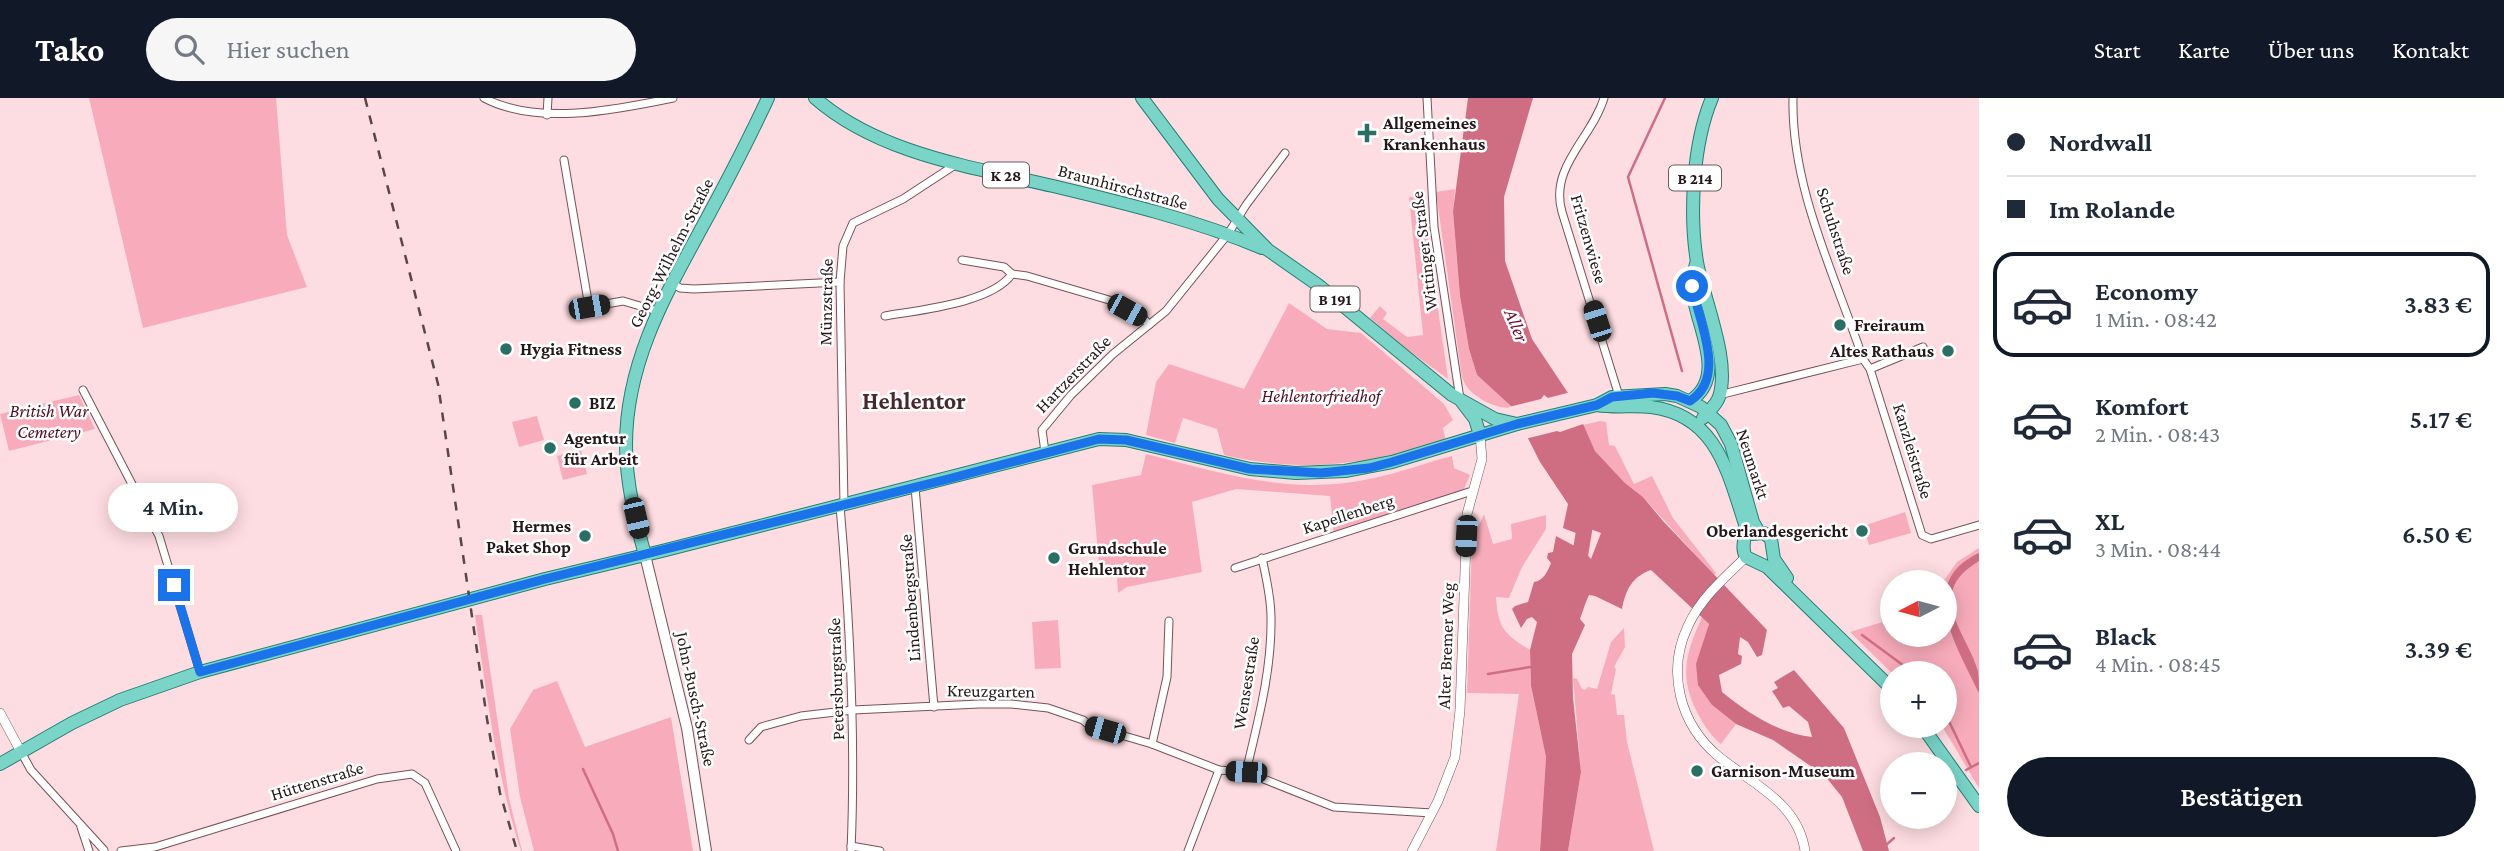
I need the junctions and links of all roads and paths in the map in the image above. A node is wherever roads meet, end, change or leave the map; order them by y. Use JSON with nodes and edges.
{"nodes":[{"id":1,"x":484,"y":98,"type":"edge"},
{"id":2,"x":548,"y":98,"type":"edge"},
{"id":3,"x":673,"y":98,"type":"edge"},
{"id":4,"x":768,"y":98,"type":"edge"},
{"id":5,"x":815,"y":98,"type":"edge"},
{"id":6,"x":1142,"y":98,"type":"edge"},
{"id":7,"x":1427,"y":98,"type":"edge"},
{"id":8,"x":1604,"y":98,"type":"edge"},
{"id":9,"x":1712,"y":98,"type":"edge"},
{"id":10,"x":1793,"y":98,"type":"edge"},
{"id":11,"x":547,"y":115,"type":"junction"},
{"id":12,"x":1284,"y":153,"type":"dead end"},
{"id":13,"x":564,"y":160,"type":"dead end"},
{"id":14,"x":958,"y":163,"type":"junction"},
{"id":15,"x":1218,"y":199,"type":"junction"},
{"id":16,"x":1237,"y":220,"type":"junction"},
{"id":17,"x":1207,"y":227,"type":"junction"},
{"id":18,"x":1228,"y":234,"type":"junction"},
{"id":19,"x":1268,"y":250,"type":"junction"},
{"id":20,"x":962,"y":260,"type":"dead end"},
{"id":21,"x":1697,"y":260,"type":"junction"},
{"id":22,"x":1012,"y":274,"type":"junction"},
{"id":23,"x":840,"y":282,"type":"junction"},
{"id":24,"x":672,"y":283,"type":"junction"},
{"id":25,"x":657,"y":311,"type":"junction"},
{"id":26,"x":885,"y":316,"type":"dead end"},
{"id":27,"x":1149,"y":325,"type":"junction"},
{"id":28,"x":1715,"y":337,"type":"junction"},
{"id":29,"x":1923,"y":347,"type":"dead end"},
{"id":30,"x":1863,"y":359,"type":"junction"},
{"id":31,"x":1870,"y":369,"type":"junction"},
{"id":32,"x":83,"y":390,"type":"dead end"},
{"id":33,"x":1719,"y":395,"type":"junction"},
{"id":34,"x":1619,"y":397,"type":"junction"},
{"id":35,"x":1460,"y":399,"type":"junction"},
{"id":36,"x":1690,"y":401,"type":"junction"},
{"id":37,"x":1592,"y":406,"type":"junction"},
{"id":38,"x":1707,"y":411,"type":"junction"},
{"id":39,"x":1517,"y":424,"type":"junction"},
{"id":40,"x":1697,"y":426,"type":"junction"},
{"id":41,"x":1480,"y":435,"type":"junction"},
{"id":42,"x":1045,"y":452,"type":"junction"},
{"id":43,"x":915,"y":487,"type":"junction"},
{"id":44,"x":1472,"y":491,"type":"junction"},
{"id":45,"x":842,"y":506,"type":"junction"},
{"id":46,"x":1979,"y":525,"type":"edge"},
{"id":47,"x":1759,"y":532,"type":"junction"},
{"id":48,"x":1746,"y":538,"type":"junction"},
{"id":49,"x":1772,"y":554,"type":"junction"},
{"id":50,"x":645,"y":555,"type":"junction"},
{"id":51,"x":1746,"y":557,"type":"junction"},
{"id":52,"x":1262,"y":558,"type":"junction"},
{"id":53,"x":1761,"y":562,"type":"junction"},
{"id":54,"x":1235,"y":568,"type":"dead end"},
{"id":55,"x":1793,"y":591,"type":"junction"},
{"id":56,"x":1169,"y":621,"type":"dead end"},
{"id":57,"x":200,"y":672,"type":"junction"},
{"id":58,"x":1880,"y":677,"type":"edge"},
{"id":59,"x":934,"y":707,"type":"junction"},
{"id":60,"x":853,"y":710,"type":"junction"},
{"id":61,"x":0,"y":713,"type":"edge"},
{"id":62,"x":1931,"y":738,"type":"edge"},
{"id":63,"x":748,"y":740,"type":"dead end"},
{"id":64,"x":1152,"y":744,"type":"junction"},
{"id":65,"x":21,"y":752,"type":"junction"},
{"id":66,"x":0,"y":764,"type":"edge"},
{"id":67,"x":1219,"y":771,"type":"junction"},
{"id":68,"x":1246,"y":772,"type":"junction"},
{"id":69,"x":1979,"y":806,"type":"edge"},
{"id":70,"x":1432,"y":813,"type":"junction"},
{"id":71,"x":81,"y":826,"type":"junction"},
{"id":72,"x":851,"y":849,"type":"edge"},
{"id":73,"x":143,"y":850,"type":"edge"},
{"id":74,"x":89,"y":851,"type":"edge"},
{"id":75,"x":103,"y":851,"type":"edge"},
{"id":76,"x":121,"y":851,"type":"edge"},
{"id":77,"x":456,"y":851,"type":"edge"},
{"id":78,"x":706,"y":851,"type":"edge"},
{"id":79,"x":880,"y":851,"type":"edge"},
{"id":80,"x":1188,"y":851,"type":"edge"},
{"id":81,"x":1412,"y":851,"type":"edge"},
{"id":82,"x":1805,"y":851,"type":"edge"}],
"edges":[{"from":1,"to":11,"type":"street"},
{"from":2,"to":11,"type":"street"},
{"from":3,"to":11,"type":"street"},
{"from":4,"to":24,"type":"main road","name":"Georg-Wilhelm-Straße"},
{"from":5,"to":14,"type":"main road","name":"Braunhirschstraße","number":"K 28"},
{"from":6,"to":15,"type":"main road","number":"B 191"},
{"from":7,"to":35,"type":"street","name":"Wittinger Straße"},
{"from":8,"to":34,"type":"street","name":"Fritzenwiese"},
{"from":9,"to":21,"type":"main road","number":"B 214"},
{"from":10,"to":30,"type":"street","name":"Schuhstraße"},
{"from":12,"to":16,"type":"street","name":"Hartzerstraße"},
{"from":13,"to":25,"type":"street"},
{"from":14,"to":17,"type":"main road","name":"Braunhirschstraße","number":"K 28"},
{"from":14,"to":23,"type":"street","name":"Münzstraße"},
{"from":15,"to":16,"type":"main road","number":"B 191"},
{"from":15,"to":17,"type":"main road"},
{"from":16,"to":18,"type":"street","name":"Hartzerstraße"},
{"from":16,"to":19,"type":"main road","number":"B 191"},
{"from":17,"to":18,"type":"main road","name":"Braunhirschstraße"},
{"from":18,"to":19,"type":"main road","name":"Braunhirschstraße"},
{"from":18,"to":27,"type":"street","name":"Hartzerstraße"},
{"from":19,"to":35,"type":"main road","number":"B 191"},
{"from":20,"to":22,"type":"street"},
{"from":21,"to":28,"type":"main road","number":"B 214"},
{"from":21,"to":36,"type":"main road","number":"B 214"},
{"from":22,"to":26,"type":"street"},
{"from":22,"to":27,"type":"street"},
{"from":23,"to":24,"type":"street"},
{"from":23,"to":45,"type":"street","name":"Münzstraße"},
{"from":24,"to":25,"type":"main road","name":"Georg-Wilhelm-Straße"},
{"from":25,"to":50,"type":"main road","name":"Georg-Wilhelm-Straße"},
{"from":27,"to":42,"type":"street","name":"Hartzerstraße"},
{"from":28,"to":33,"type":"main road","number":"B 214"},
{"from":28,"to":38,"type":"main road","number":"B 214"},
{"from":29,"to":31,"type":"street"},
{"from":30,"to":31,"type":"street","name":"Schuhstraße"},
{"from":30,"to":33,"type":"street"},
{"from":31,"to":46,"type":"street","name":"Kanzleistraße"},
{"from":32,"to":57,"type":"street"},
{"from":33,"to":38,"type":"main road","number":"B 214"},
{"from":34,"to":36,"type":"main road","name":"Neumarkt"},
{"from":34,"to":37,"type":"main road","name":"Neumarkt"},
{"from":35,"to":39,"type":"main road","number":"B 191"},
{"from":35,"to":41,"type":"main road","number":"B 191"},
{"from":36,"to":38,"type":"main road","name":"Neumarkt"},
{"from":37,"to":39,"type":"main road"},
{"from":37,"to":40,"type":"main road","name":"Neumarkt"},
{"from":38,"to":40,"type":"main road","number":"B 214"},
{"from":38,"to":47,"type":"main road","name":"Neumarkt"},
{"from":39,"to":41,"type":"main road"},
{"from":40,"to":48,"type":"main road","name":"Neumarkt"},
{"from":41,"to":42,"type":"main road"},
{"from":41,"to":44,"type":"street","name":"Alter Bremer Weg"},
{"from":42,"to":43,"type":"main road"},
{"from":43,"to":45,"type":"main road"},
{"from":43,"to":59,"type":"street","name":"Lindenbergstraße"},
{"from":44,"to":52,"type":"street","name":"Kapellenberg"},
{"from":44,"to":70,"type":"street","name":"Alter Bremer Weg"},
{"from":45,"to":50,"type":"main road"},
{"from":45,"to":60,"type":"street","name":"Petersburgstraße"},
{"from":47,"to":48,"type":"main road"},
{"from":47,"to":49,"type":"main road"},
{"from":48,"to":51,"type":"main road"},
{"from":49,"to":53,"type":"main road"},
{"from":49,"to":55,"type":"main road"},
{"from":50,"to":57,"type":"main road"},
{"from":50,"to":78,"type":"main road","name":"John-Busch-Straße"},
{"from":51,"to":53,"type":"main road"},
{"from":51,"to":82,"type":"street"},
{"from":52,"to":54,"type":"street","name":"Kapellenberg"},
{"from":52,"to":68,"type":"street","name":"Wensestraße"},
{"from":53,"to":55,"type":"main road"},
{"from":55,"to":58,"type":"main road"},
{"from":56,"to":64,"type":"street"},
{"from":57,"to":65,"type":"main road"},
{"from":59,"to":60,"type":"street","name":"Kreuzgarten"},
{"from":59,"to":64,"type":"street","name":"Kreuzgarten"},
{"from":60,"to":63,"type":"street","name":"Kreuzgarten"},
{"from":60,"to":72,"type":"street","name":"Petersburgstraße"},
{"from":61,"to":65,"type":"street"},
{"from":62,"to":69,"type":"main road"},
{"from":64,"to":67,"type":"street","name":"Kreuzgarten"},
{"from":65,"to":66,"type":"main road"},
{"from":65,"to":71,"type":"street"},
{"from":67,"to":68,"type":"street","name":"Kreuzgarten"},
{"from":67,"to":80,"type":"street"},
{"from":68,"to":70,"type":"street","name":"Kreuzgarten"},
{"from":70,"to":81,"type":"street","name":"Alter Bremer Weg"},
{"from":71,"to":74,"type":"street"},
{"from":71,"to":75,"type":"street"},
{"from":72,"to":79,"type":"street"},
{"from":73,"to":76,"type":"street"},
{"from":73,"to":77,"type":"street","name":"Hüttenstraße"}]}
